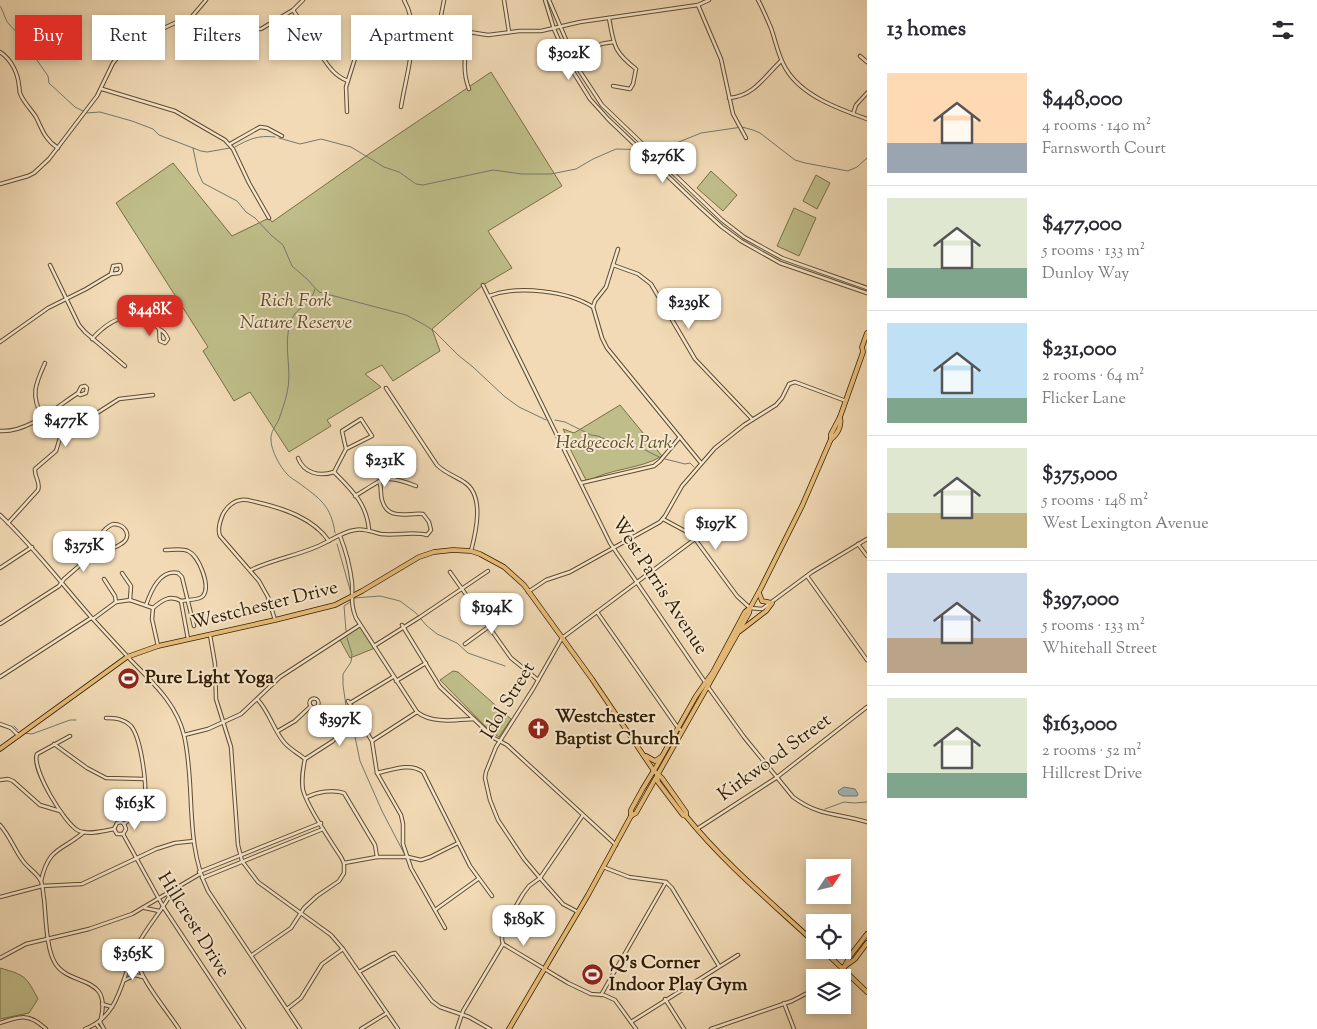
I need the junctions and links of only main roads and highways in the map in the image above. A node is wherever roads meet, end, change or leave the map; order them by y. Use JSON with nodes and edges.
{"nodes":[{"id":1,"x":866,"y":337,"type":"edge"},
{"id":2,"x":867,"y":348,"type":"edge"},
{"id":3,"x":863,"y":352,"type":"junction"},
{"id":4,"x":839,"y":420,"type":"junction"},
{"id":5,"x":833,"y":437,"type":"junction"},
{"id":6,"x":759,"y":593,"type":"junction"},
{"id":7,"x":750,"y":608,"type":"junction"},
{"id":8,"x":737,"y":634,"type":"junction"},
{"id":9,"x":706,"y":684,"type":"junction"},
{"id":10,"x":638,"y":747,"type":"junction"},
{"id":11,"x":0,"y":749,"type":"edge"},
{"id":12,"x":663,"y":756,"type":"junction"},
{"id":13,"x":656,"y":773,"type":"junction"},
{"id":14,"x":648,"y":792,"type":"junction"},
{"id":15,"x":668,"y":796,"type":"junction"},
{"id":16,"x":631,"y":816,"type":"junction"},
{"id":17,"x":686,"y":816,"type":"junction"},
{"id":18,"x":867,"y":934,"type":"edge"},
{"id":19,"x":806,"y":935,"type":"edge"},
{"id":20,"x":867,"y":943,"type":"edge"},
{"id":21,"x":832,"y":959,"type":"edge"},
{"id":22,"x":843,"y":969,"type":"junction"},
{"id":23,"x":851,"y":977,"type":"edge"},
{"id":24,"x":867,"y":992,"type":"edge"},
{"id":25,"x":509,"y":1029,"type":"edge"}],
"edges":[{"from":1,"to":3,"type":"main road"},
{"from":2,"to":3,"type":"main road"},
{"from":3,"to":4,"type":"main road"},
{"from":4,"to":5,"type":"main road"},
{"from":4,"to":5,"type":"main road"},
{"from":5,"to":6,"type":"main road"},
{"from":6,"to":7,"type":"main road"},
{"from":6,"to":8,"type":"main road"},
{"from":7,"to":8,"type":"main road"},
{"from":7,"to":9,"type":"main road"},
{"from":8,"to":9,"type":"main road"},
{"from":9,"to":12,"type":"main road"},
{"from":9,"to":13,"type":"main road"},
{"from":10,"to":11,"type":"main road","name":"Westchester Drive"},
{"from":10,"to":12,"type":"main road"},
{"from":10,"to":13,"type":"main road","name":"Westchester Drive"},
{"from":12,"to":13,"type":"main road"},
{"from":13,"to":14,"type":"main road"},
{"from":13,"to":15,"type":"main road"},
{"from":13,"to":16,"type":"main road"},
{"from":13,"to":17,"type":"main road"},
{"from":14,"to":15,"type":"main road"},
{"from":14,"to":16,"type":"main road"},
{"from":15,"to":17,"type":"main road"},
{"from":16,"to":25,"type":"main road"},
{"from":17,"to":19,"type":"main road"},
{"from":18,"to":22,"type":"main road"},
{"from":20,"to":22,"type":"main road"},
{"from":21,"to":22,"type":"main road"},
{"from":23,"to":24,"type":"main road"}]}
